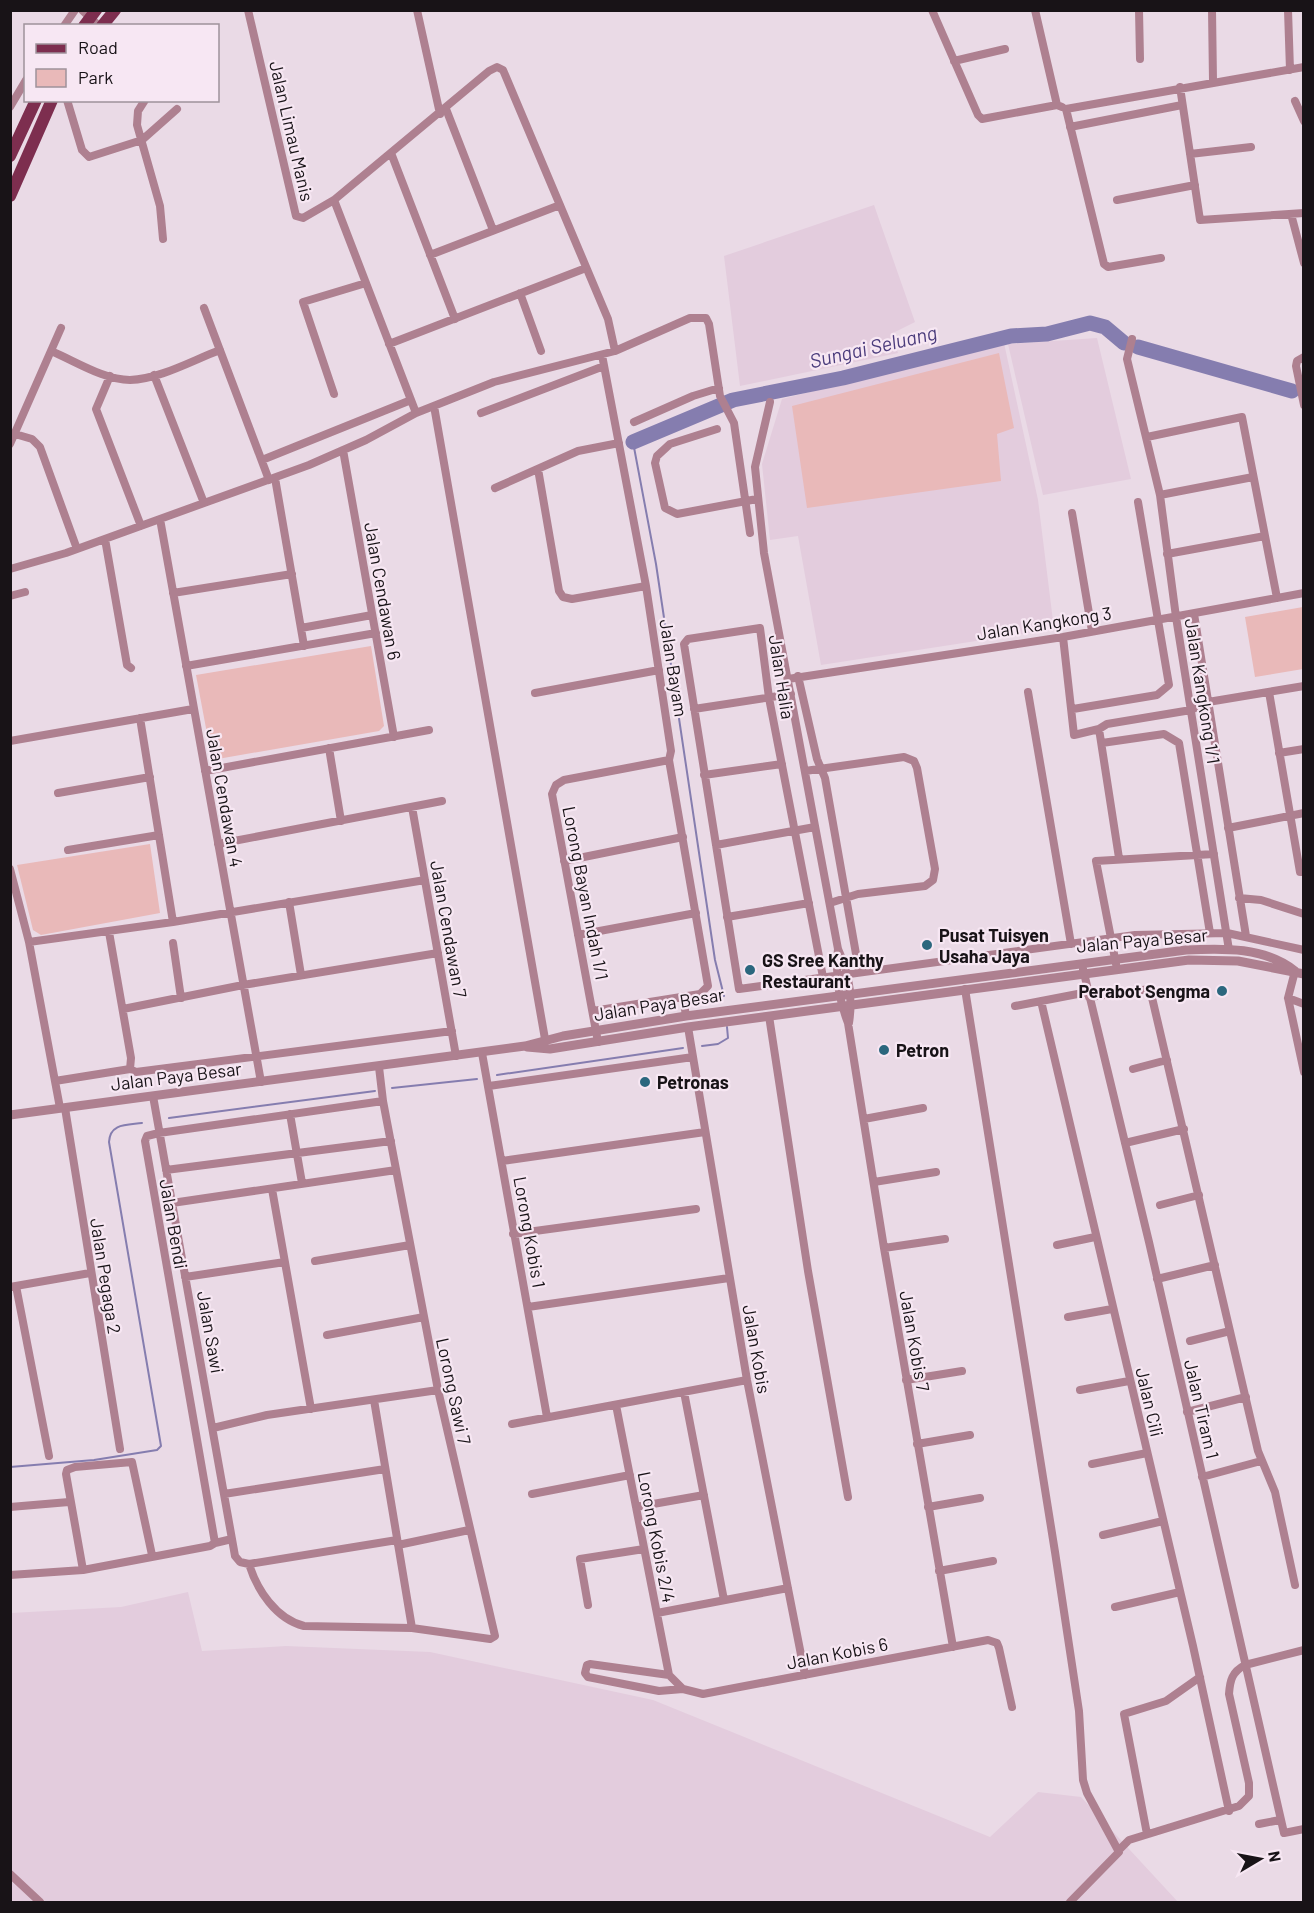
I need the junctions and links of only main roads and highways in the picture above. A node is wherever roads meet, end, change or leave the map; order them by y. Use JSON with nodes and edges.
{"nodes":[{"id":1,"x":115,"y":10,"type":"edge"},
{"id":2,"x":92,"y":19,"type":"edge"},
{"id":3,"x":35,"y":102,"type":"edge"},
{"id":4,"x":51,"y":102,"type":"edge"},
{"id":5,"x":10,"y":156,"type":"edge"},
{"id":6,"x":10,"y":195,"type":"edge"}],
"edges":[{"from":1,"to":2,"type":"main road"},
{"from":3,"to":5,"type":"main road"},
{"from":4,"to":6,"type":"main road"}]}
